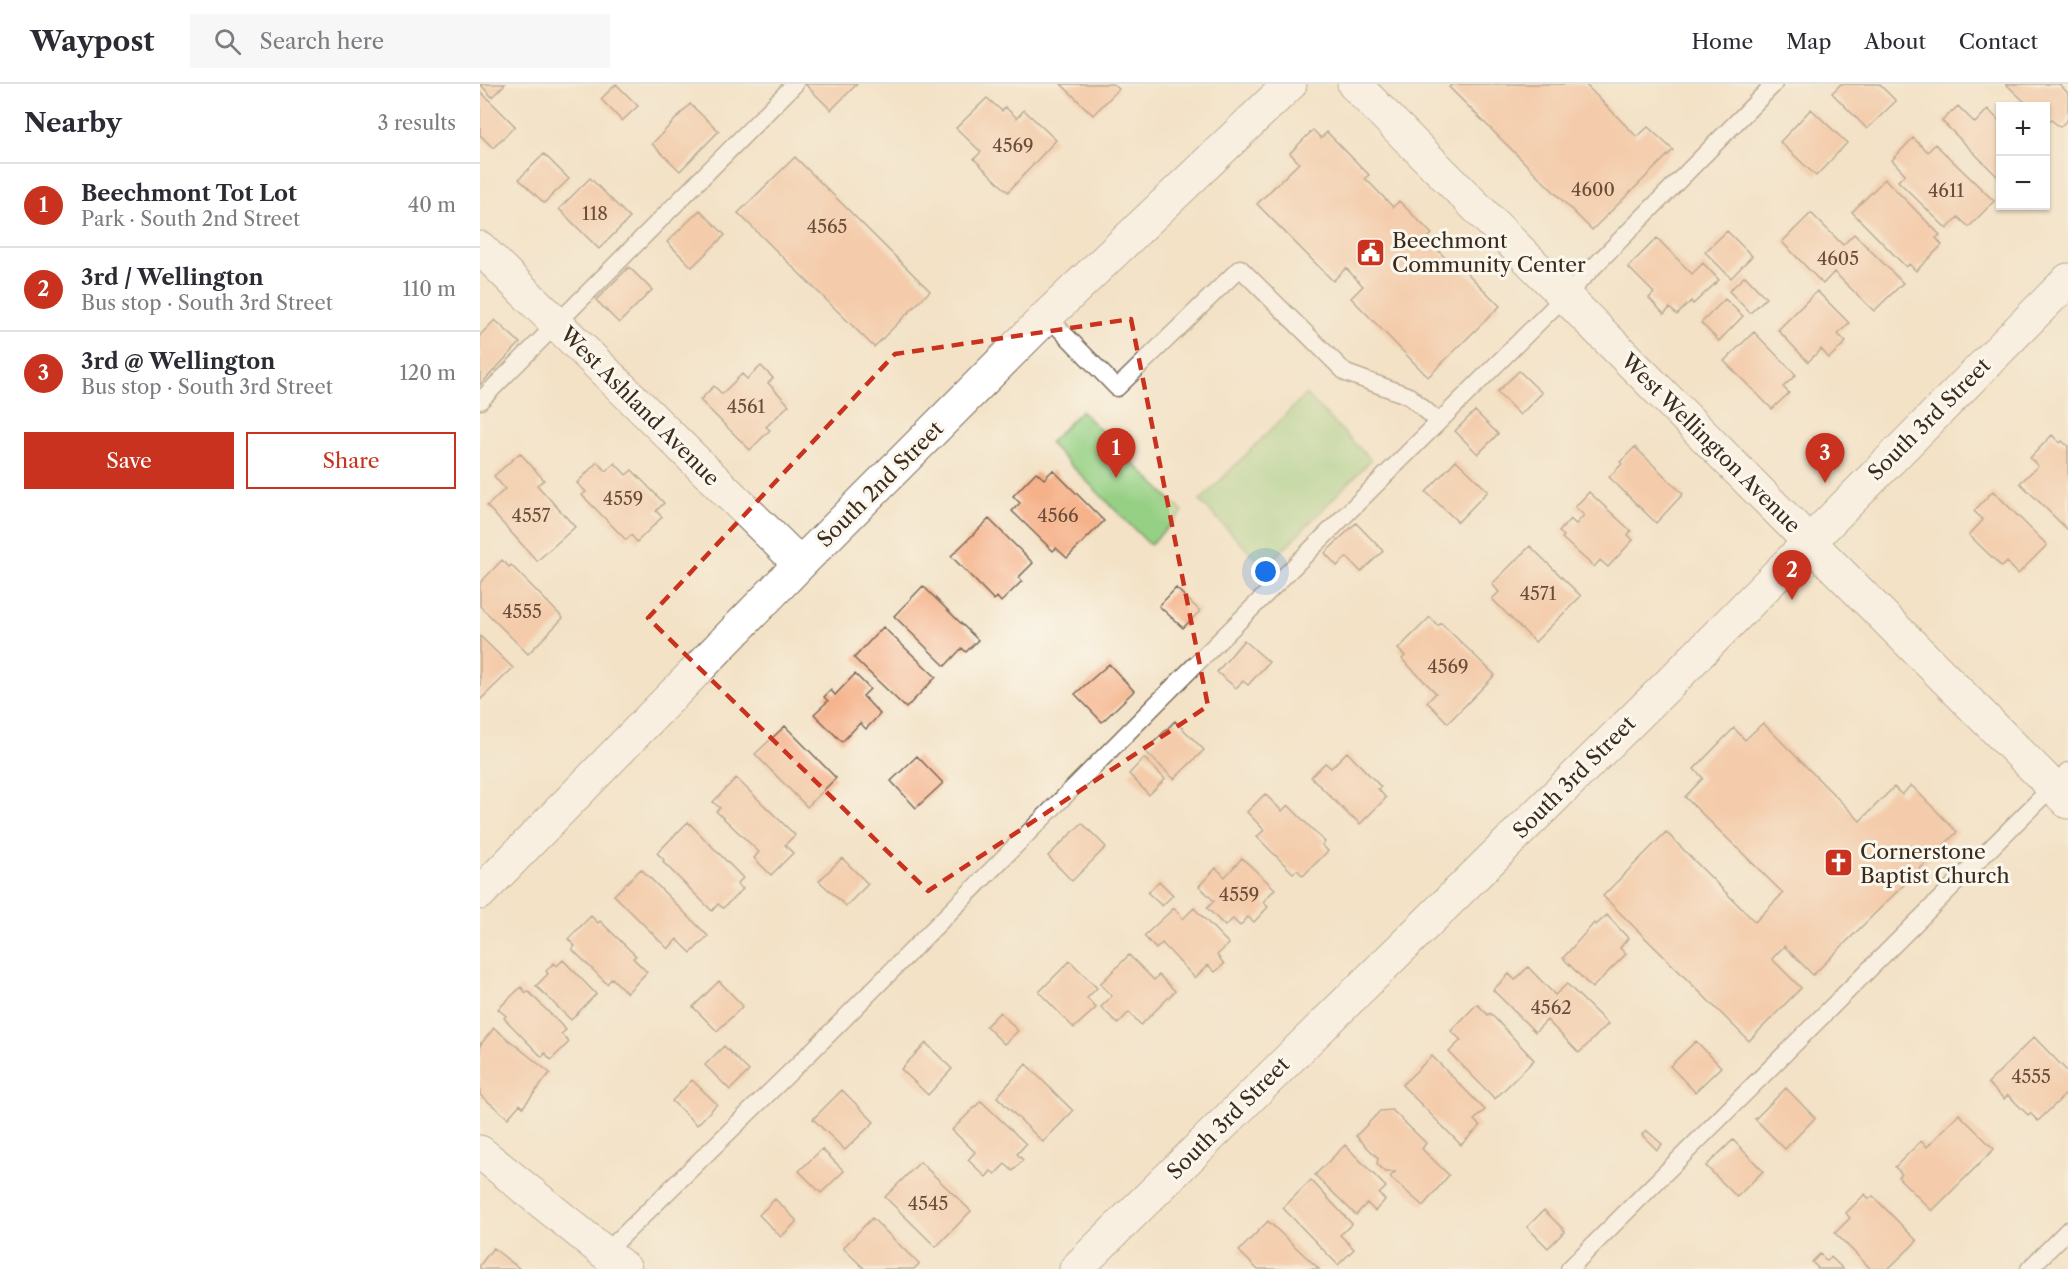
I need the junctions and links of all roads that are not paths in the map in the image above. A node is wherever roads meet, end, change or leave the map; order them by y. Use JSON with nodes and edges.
{"nodes":[{"id":1,"x":795,"y":84,"type":"edge"},
{"id":2,"x":1290,"y":84,"type":"edge"},
{"id":3,"x":1354,"y":84,"type":"edge"},
{"id":4,"x":1774,"y":84,"type":"edge"},
{"id":5,"x":480,"y":248,"type":"edge"},
{"id":6,"x":2068,"y":280,"type":"edge"},
{"id":7,"x":1565,"y":296,"type":"junction"},
{"id":8,"x":1047,"y":316,"type":"junction"},
{"id":9,"x":557,"y":324,"type":"junction"},
{"id":10,"x":480,"y":401,"type":"edge"},
{"id":11,"x":1438,"y":421,"type":"junction"},
{"id":12,"x":1809,"y":540,"type":"junction"},
{"id":13,"x":800,"y":564,"type":"junction"},
{"id":14,"x":2063,"y":787,"type":"edge"},
{"id":15,"x":480,"y":893,"type":"edge"},
{"id":16,"x":480,"y":1152,"type":"edge"},
{"id":17,"x":2068,"y":1230,"type":"edge"},
{"id":18,"x":615,"y":1261,"type":"edge"},
{"id":19,"x":1076,"y":1269,"type":"edge"},
{"id":20,"x":1569,"y":1269,"type":"edge"},
{"id":21,"x":2030,"y":1269,"type":"edge"}],
"edges":[{"from":1,"to":9,"type":"lane"},
{"from":2,"to":8,"type":"street","name":"South 2nd Street"},
{"from":3,"to":7,"type":"street","name":"West Wellington Avenue"},
{"from":4,"to":7,"type":"lane"},
{"from":5,"to":9,"type":"street","name":"West Ashland Avenue"},
{"from":6,"to":12,"type":"street","name":"South 3rd Street"},
{"from":7,"to":11,"type":"lane"},
{"from":7,"to":12,"type":"street","name":"West Wellington Avenue"},
{"from":8,"to":11,"type":"lane"},
{"from":8,"to":13,"type":"street","name":"South 2nd Street"},
{"from":9,"to":10,"type":"lane"},
{"from":9,"to":13,"type":"street","name":"West Ashland Avenue"},
{"from":11,"to":18,"type":"lane"},
{"from":12,"to":14,"type":"street","name":"West Wellington Avenue"},
{"from":12,"to":19,"type":"street","name":"South 3rd Street"},
{"from":13,"to":15,"type":"street","name":"South 2nd Street"},
{"from":14,"to":20,"type":"lane"},
{"from":16,"to":18,"type":"street"},
{"from":17,"to":21,"type":"lane"}]}
